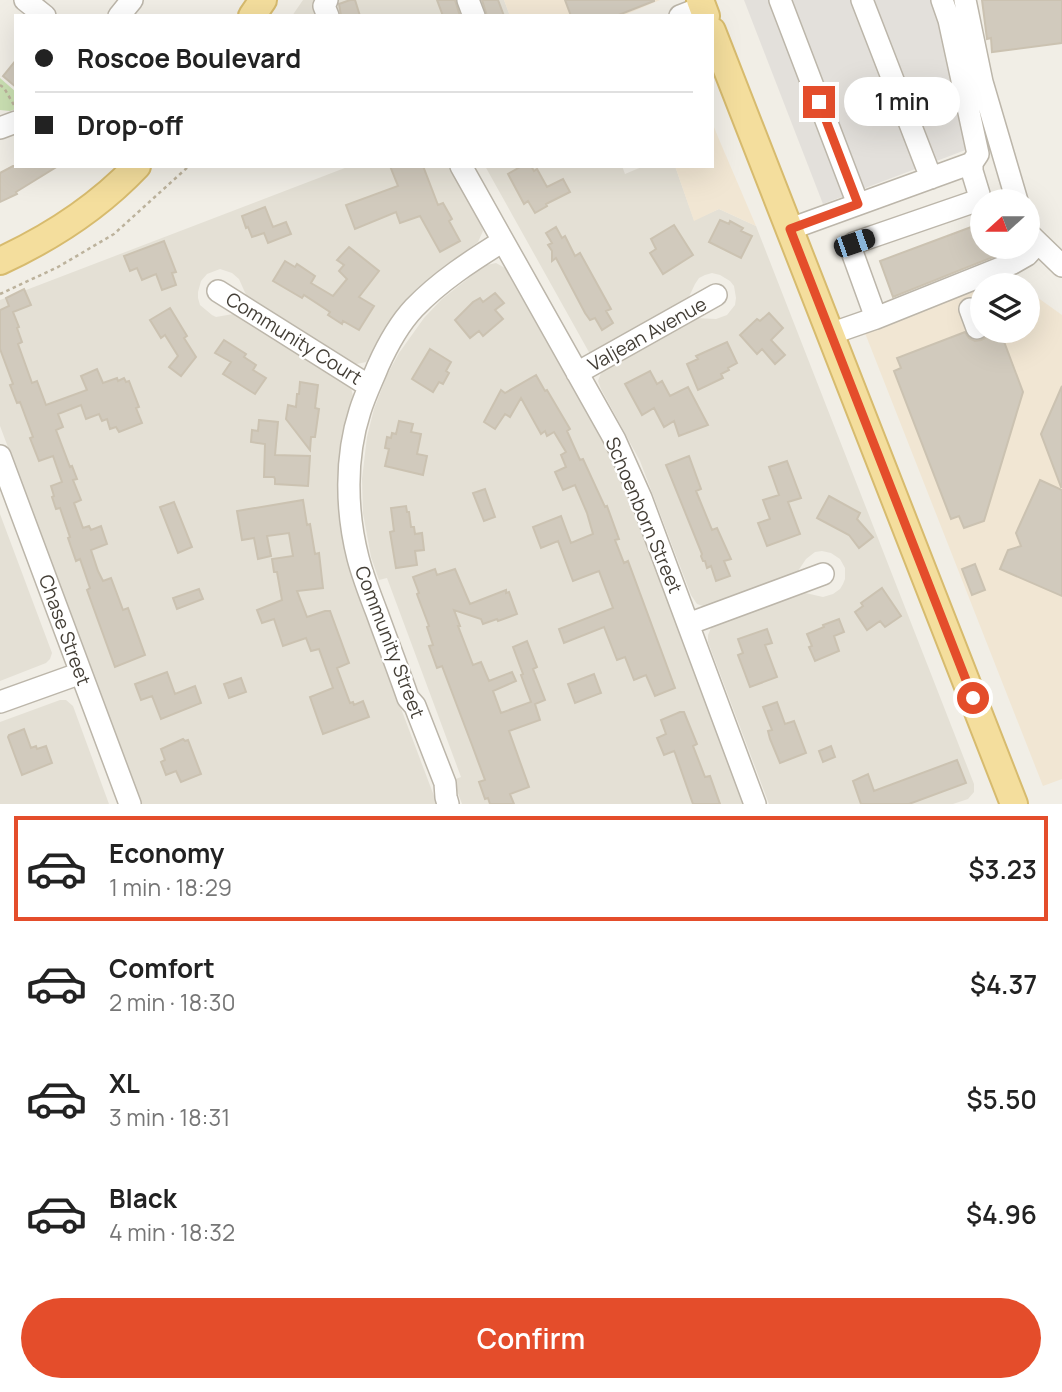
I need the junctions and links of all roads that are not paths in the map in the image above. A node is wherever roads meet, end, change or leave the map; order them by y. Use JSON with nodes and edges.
{"nodes":[{"id":1,"x":25,"y":0,"type":"edge"},
{"id":2,"x":132,"y":0,"type":"edge"},
{"id":3,"x":780,"y":0,"type":"edge"},
{"id":4,"x":862,"y":0,"type":"edge"},
{"id":5,"x":942,"y":0,"type":"edge"},
{"id":6,"x":965,"y":0,"type":"edge"},
{"id":7,"x":42,"y":14,"type":"edge"},
{"id":8,"x":121,"y":14,"type":"edge"},
{"id":9,"x":714,"y":37,"type":"edge"},
{"id":10,"x":972,"y":163,"type":"junction"},
{"id":11,"x":135,"y":168,"type":"edge"},
{"id":12,"x":462,"y":168,"type":"edge"},
{"id":13,"x":931,"y":178,"type":"junction"},
{"id":14,"x":1013,"y":189,"type":"edge"},
{"id":15,"x":858,"y":204,"type":"junction"},
{"id":16,"x":790,"y":229,"type":"junction"},
{"id":17,"x":503,"y":241,"type":"junction"},
{"id":18,"x":1040,"y":245,"type":"edge"},
{"id":19,"x":1020,"y":259,"type":"edge"},
{"id":20,"x":0,"y":261,"type":"edge"},
{"id":21,"x":1062,"y":266,"type":"edge"},
{"id":22,"x":218,"y":291,"type":"dead end"},
{"id":23,"x":716,"y":295,"type":"dead end"},
{"id":24,"x":876,"y":318,"type":"junction"},
{"id":25,"x":830,"y":334,"type":"junction"},
{"id":26,"x":577,"y":373,"type":"junction"},
{"id":27,"x":369,"y":386,"type":"junction"},
{"id":28,"x":0,"y":456,"type":"edge"},
{"id":29,"x":823,"y":574,"type":"dead end"},
{"id":30,"x":688,"y":624,"type":"junction"},
{"id":31,"x":81,"y":673,"type":"junction"},
{"id":32,"x":0,"y":702,"type":"edge"},
{"id":33,"x":1012,"y":803,"type":"edge"},
{"id":34,"x":130,"y":804,"type":"edge"},
{"id":35,"x":448,"y":804,"type":"edge"},
{"id":36,"x":755,"y":804,"type":"edge"}],
"edges":[{"from":1,"to":7,"type":"street"},
{"from":2,"to":8,"type":"street"},
{"from":3,"to":15,"type":"street"},
{"from":4,"to":13,"type":"street"},
{"from":5,"to":10,"type":"street"},
{"from":6,"to":14,"type":"street"},
{"from":9,"to":16,"type":"main road"},
{"from":10,"to":13,"type":"street"},
{"from":10,"to":24,"type":"street"},
{"from":11,"to":20,"type":"main road"},
{"from":12,"to":17,"type":"street","name":"Schoenborn Street"},
{"from":13,"to":15,"type":"street"},
{"from":15,"to":16,"type":"street"},
{"from":16,"to":25,"type":"main road"},
{"from":17,"to":26,"type":"street","name":"Schoenborn Street"},
{"from":17,"to":27,"type":"street","name":"Community Street"},
{"from":18,"to":21,"type":"street"},
{"from":19,"to":24,"type":"street"},
{"from":22,"to":27,"type":"street","name":"Community Court"},
{"from":23,"to":26,"type":"street","name":"Valjean Avenue"},
{"from":24,"to":25,"type":"street"},
{"from":25,"to":33,"type":"main road"},
{"from":26,"to":30,"type":"street","name":"Schoenborn Street"},
{"from":27,"to":35,"type":"street","name":"Community Street"},
{"from":28,"to":31,"type":"street","name":"Chase Street"},
{"from":29,"to":30,"type":"street"},
{"from":30,"to":36,"type":"street","name":"Schoenborn Street"},
{"from":31,"to":32,"type":"street"},
{"from":31,"to":34,"type":"street","name":"Chase Street"}]}
